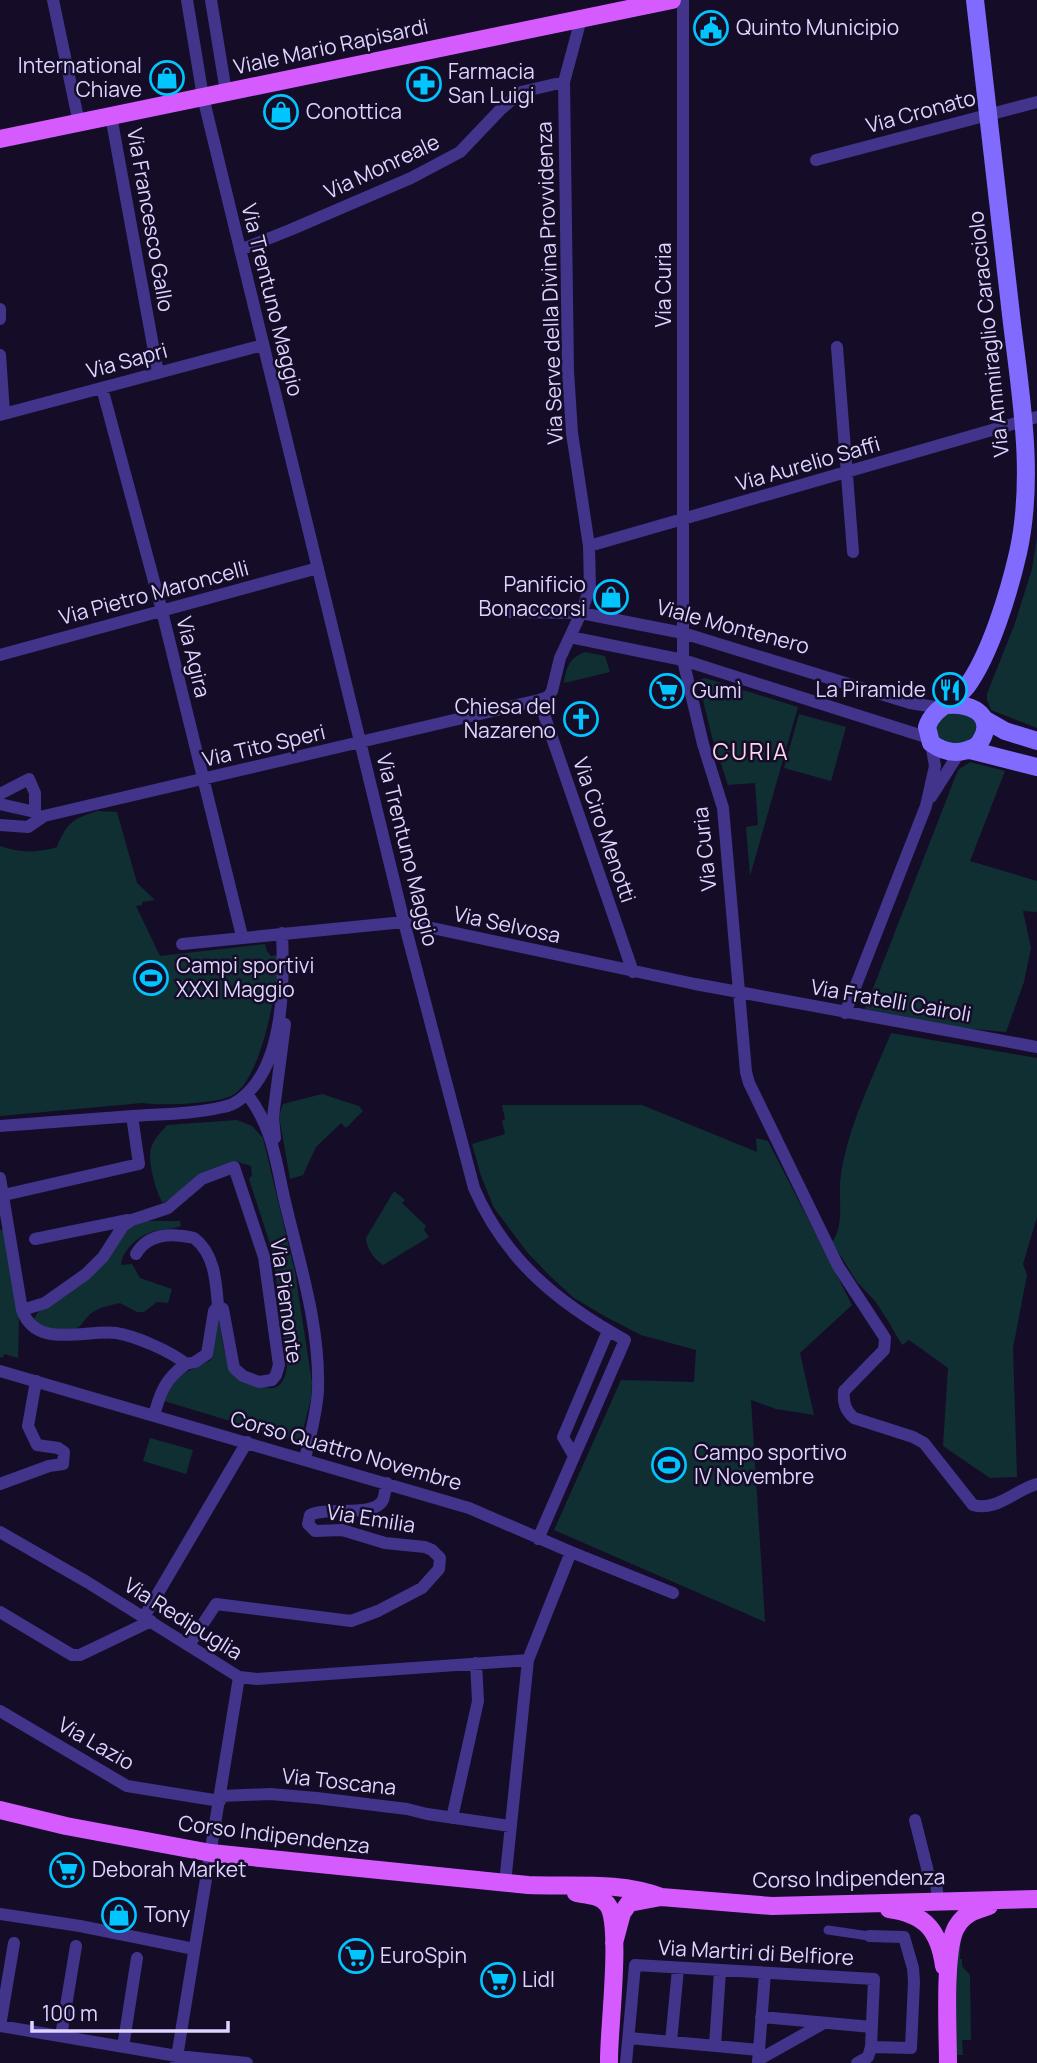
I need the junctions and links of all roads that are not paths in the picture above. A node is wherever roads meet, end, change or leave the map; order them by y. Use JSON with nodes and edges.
{"nodes":[{"id":1,"x":53,"y":0,"type":"edge"},
{"id":2,"x":187,"y":0,"type":"edge"},
{"id":3,"x":211,"y":0,"type":"edge"},
{"id":4,"x":671,"y":0,"type":"edge"},
{"id":5,"x":682,"y":0,"type":"edge"},
{"id":6,"x":975,"y":0,"type":"edge"},
{"id":7,"x":635,"y":4,"type":"edge"},
{"id":8,"x":581,"y":19,"type":"junction"},
{"id":9,"x":564,"y":82,"type":"junction"},
{"id":10,"x":226,"y":93,"type":"junction"},
{"id":11,"x":203,"y":97,"type":"junction"},
{"id":12,"x":1037,"y":102,"type":"edge"},
{"id":13,"x":988,"y":114,"type":"junction"},
{"id":14,"x":111,"y":116,"type":"junction"},
{"id":15,"x":79,"y":123,"type":"junction"},
{"id":16,"x":0,"y":139,"type":"edge"},
{"id":17,"x":816,"y":160,"type":"dead end"},
{"id":18,"x":240,"y":250,"type":"junction"},
{"id":19,"x":0,"y":309,"type":"edge"},
{"id":20,"x":0,"y":320,"type":"edge"},
{"id":21,"x":263,"y":345,"type":"junction"},
{"id":22,"x":837,"y":347,"type":"dead end"},
{"id":23,"x":0,"y":355,"type":"edge"},
{"id":24,"x":158,"y":373,"type":"junction"},
{"id":25,"x":102,"y":388,"type":"junction"},
{"id":26,"x":2,"y":414,"type":"edge"},
{"id":27,"x":1030,"y":419,"type":"edge"},
{"id":28,"x":847,"y":473,"type":"junction"},
{"id":29,"x":684,"y":519,"type":"junction"},
{"id":30,"x":589,"y":547,"type":"junction"},
{"id":31,"x":853,"y":552,"type":"dead end"},
{"id":32,"x":318,"y":568,"type":"junction"},
{"id":33,"x":162,"y":611,"type":"junction"},
{"id":34,"x":509,"y":612,"type":"dead end"},
{"id":35,"x":582,"y":614,"type":"junction"},
{"id":36,"x":683,"y":633,"type":"junction"},
{"id":37,"x":570,"y":637,"type":"junction"},
{"id":38,"x":2,"y":653,"type":"edge"},
{"id":39,"x":983,"y":659,"type":"junction"},
{"id":40,"x":683,"y":660,"type":"junction"},
{"id":41,"x":539,"y":700,"type":"junction"},
{"id":42,"x":943,"y":707,"type":"junction"},
{"id":43,"x":982,"y":716,"type":"junction"},
{"id":44,"x":930,"y":741,"type":"junction"},
{"id":45,"x":1037,"y":741,"type":"edge"},
{"id":46,"x":360,"y":743,"type":"junction"},
{"id":47,"x":964,"y":751,"type":"junction"},
{"id":48,"x":1037,"y":767,"type":"edge"},
{"id":49,"x":204,"y":780,"type":"junction"},
{"id":50,"x":0,"y":794,"type":"edge"},
{"id":51,"x":0,"y":804,"type":"edge"},
{"id":52,"x":926,"y":806,"type":"junction"},
{"id":53,"x":37,"y":815,"type":"junction"},
{"id":54,"x":0,"y":825,"type":"edge"},
{"id":55,"x":404,"y":922,"type":"junction"},
{"id":56,"x":282,"y":933,"type":"junction"},
{"id":57,"x":242,"y":936,"type":"junction"},
{"id":58,"x":182,"y":944,"type":"dead end"},
{"id":59,"x":633,"y":972,"type":"junction"},
{"id":60,"x":283,"y":992,"type":"junction"},
{"id":61,"x":738,"y":993,"type":"junction"},
{"id":62,"x":845,"y":1013,"type":"junction"},
{"id":63,"x":1037,"y":1047,"type":"edge"},
{"id":64,"x":247,"y":1094,"type":"junction"},
{"id":65,"x":132,"y":1116,"type":"junction"},
{"id":66,"x":0,"y":1126,"type":"edge"},
{"id":67,"x":275,"y":1152,"type":"junction"},
{"id":68,"x":0,"y":1178,"type":"edge"},
{"id":69,"x":1,"y":1196,"type":"edge"},
{"id":70,"x":132,"y":1220,"type":"junction"},
{"id":71,"x":35,"y":1239,"type":"dead end"},
{"id":72,"x":136,"y":1254,"type":"dead end"},
{"id":73,"x":218,"y":1306,"type":"junction"},
{"id":74,"x":22,"y":1311,"type":"junction"},
{"id":75,"x":608,"y":1331,"type":"junction"},
{"id":76,"x":186,"y":1364,"type":"junction"},
{"id":77,"x":0,"y":1371,"type":"edge"},
{"id":78,"x":36,"y":1381,"type":"junction"},
{"id":79,"x":154,"y":1416,"type":"junction"},
{"id":80,"x":247,"y":1442,"type":"junction"},
{"id":81,"x":574,"y":1456,"type":"junction"},
{"id":82,"x":305,"y":1459,"type":"junction"},
{"id":83,"x":387,"y":1483,"type":"junction"},
{"id":84,"x":0,"y":1484,"type":"edge"},
{"id":85,"x":1037,"y":1484,"type":"edge"},
{"id":86,"x":0,"y":1532,"type":"edge"},
{"id":87,"x":538,"y":1539,"type":"junction"},
{"id":88,"x":571,"y":1552,"type":"junction"},
{"id":89,"x":673,"y":1593,"type":"dead end"},
{"id":90,"x":0,"y":1612,"type":"edge"},
{"id":91,"x":148,"y":1619,"type":"junction"},
{"id":92,"x":189,"y":1645,"type":"junction"},
{"id":93,"x":528,"y":1660,"type":"junction"},
{"id":94,"x":476,"y":1663,"type":"junction"},
{"id":95,"x":239,"y":1677,"type":"junction"},
{"id":96,"x":0,"y":1711,"type":"edge"},
{"id":97,"x":220,"y":1798,"type":"junction"},
{"id":98,"x":0,"y":1810,"type":"edge"},
{"id":99,"x":452,"y":1818,"type":"junction"},
{"id":100,"x":915,"y":1820,"type":"dead end"},
{"id":101,"x":510,"y":1826,"type":"junction"},
{"id":102,"x":211,"y":1853,"type":"junction"},
{"id":103,"x":505,"y":1883,"type":"junction"},
{"id":104,"x":546,"y":1886,"type":"junction"},
{"id":105,"x":661,"y":1897,"type":"junction"},
{"id":106,"x":1037,"y":1899,"type":"edge"},
{"id":107,"x":938,"y":1900,"type":"junction"},
{"id":108,"x":1003,"y":1902,"type":"junction"},
{"id":109,"x":863,"y":1905,"type":"junction"},
{"id":110,"x":0,"y":1914,"type":"edge"},
{"id":111,"x":828,"y":1930,"type":"dead end"},
{"id":112,"x":869,"y":1936,"type":"joint"},
{"id":113,"x":14,"y":1943,"type":"dead end"},
{"id":114,"x":614,"y":1943,"type":"junction"},
{"id":115,"x":76,"y":1946,"type":"dead end"},
{"id":116,"x":194,"y":1949,"type":"junction"},
{"id":117,"x":137,"y":1958,"type":"dead end"},
{"id":118,"x":678,"y":1969,"type":"junction"},
{"id":119,"x":720,"y":1971,"type":"junction"},
{"id":120,"x":765,"y":1973,"type":"junction"},
{"id":121,"x":948,"y":1994,"type":"junction"},
{"id":122,"x":761,"y":2017,"type":"junction"},
{"id":123,"x":824,"y":2023,"type":"junction"},
{"id":124,"x":0,"y":2026,"type":"edge"},
{"id":125,"x":872,"y":2027,"type":"junction"},
{"id":126,"x":61,"y":2036,"type":"junction"},
{"id":127,"x":629,"y":2038,"type":"junction"},
{"id":128,"x":671,"y":2042,"type":"junction"},
{"id":129,"x":715,"y":2046,"type":"junction"},
{"id":130,"x":123,"y":2047,"type":"junction"},
{"id":131,"x":871,"y":2047,"type":"junction"},
{"id":132,"x":608,"y":2058,"type":"edge"},
{"id":133,"x":758,"y":2058,"type":"edge"},
{"id":134,"x":177,"y":2059,"type":"edge"},
{"id":135,"x":247,"y":2063,"type":"edge"},
{"id":136,"x":626,"y":2063,"type":"edge"},
{"id":137,"x":857,"y":2063,"type":"edge"},
{"id":138,"x":948,"y":2063,"type":"edge"}],
"edges":[{"from":1,"to":15,"type":"street"},
{"from":2,"to":11,"type":"street","name":"Via Trentuno Maggio"},
{"from":3,"to":10,"type":"street"},
{"from":4,"to":7,"type":"main road","name":"Viale Mario Rapisardi"},
{"from":5,"to":29,"type":"street","name":"Via Curia"},
{"from":6,"to":13,"type":"main road","name":"Via Ammiraglio Caracciolo"},
{"from":7,"to":8,"type":"main road","name":"Viale Mario Rapisardi"},
{"from":8,"to":9,"type":"street","name":"Via Serve della Divina Provvidenza"},
{"from":8,"to":10,"type":"main road","name":"Viale Mario Rapisardi"},
{"from":9,"to":18,"type":"street","name":"Via Monreale"},
{"from":9,"to":30,"type":"street","name":"Via Serve della Divina Provvidenza"},
{"from":10,"to":11,"type":"main road","name":"Viale Mario Rapisardi"},
{"from":11,"to":14,"type":"main road","name":"Viale Mario Rapisardi"},
{"from":11,"to":18,"type":"street","name":"Via Trentuno Maggio"},
{"from":12,"to":13,"type":"street","name":"Via Cronato"},
{"from":13,"to":17,"type":"street","name":"Via Cronato"},
{"from":13,"to":27,"type":"main road","name":"Via Ammiraglio Caracciolo"},
{"from":14,"to":15,"type":"main road","name":"Viale Mario Rapisardi"},
{"from":14,"to":24,"type":"street","name":"Via Francesco Gallo"},
{"from":15,"to":16,"type":"main road","name":"Viale Mario Rapisardi"},
{"from":18,"to":21,"type":"street","name":"Via Trentuno Maggio"},
{"from":19,"to":20,"type":"street"},
{"from":21,"to":24,"type":"street","name":"Via Sapri"},
{"from":21,"to":32,"type":"street","name":"Via Trentuno Maggio"},
{"from":22,"to":28,"type":"street"},
{"from":23,"to":26,"type":"street"},
{"from":24,"to":25,"type":"street","name":"Via Sapri"},
{"from":25,"to":26,"type":"street","name":"Via Sapri"},
{"from":25,"to":33,"type":"street","name":"Via Agira"},
{"from":27,"to":28,"type":"street","name":"Via Aurelio Saffi"},
{"from":27,"to":39,"type":"main road","name":"Via Ammiraglio Caracciolo"},
{"from":28,"to":29,"type":"street","name":"Via Aurelio Saffi"},
{"from":28,"to":31,"type":"street"},
{"from":29,"to":30,"type":"street","name":"Via Aurelio Saffi"},
{"from":29,"to":36,"type":"street","name":"Via Curia"},
{"from":30,"to":35,"type":"street","name":"Via Serve della Divina Provvidenza"},
{"from":32,"to":33,"type":"street","name":"Via Pietro Maroncelli"},
{"from":32,"to":46,"type":"street","name":"Via Trentuno Maggio"},
{"from":33,"to":38,"type":"street","name":"Via Pietro Maroncelli"},
{"from":33,"to":49,"type":"street","name":"Via Agira"},
{"from":34,"to":35,"type":"street","name":"Viale Montenero"},
{"from":35,"to":36,"type":"street","name":"Viale Montenero"},
{"from":35,"to":37,"type":"street","name":"Via Serve della Divina Provvidenza"},
{"from":36,"to":40,"type":"street","name":"Via Curia"},
{"from":36,"to":42,"type":"street","name":"Viale Montenero"},
{"from":37,"to":40,"type":"street"},
{"from":37,"to":41,"type":"street","name":"Via Serve della Divina Provvidenza"},
{"from":39,"to":42,"type":"main road","name":"Via Ammiraglio Caracciolo"},
{"from":39,"to":43,"type":"main road","name":"Via Ammiraglio Caracciolo"},
{"from":40,"to":44,"type":"street"},
{"from":40,"to":61,"type":"street","name":"Via Curia"},
{"from":41,"to":46,"type":"street","name":"Via Tito Speri"},
{"from":41,"to":59,"type":"street","name":"Via Ciro Menotti"},
{"from":42,"to":43,"type":"main road"},
{"from":42,"to":44,"type":"main road"},
{"from":43,"to":45,"type":"main road"},
{"from":43,"to":47,"type":"main road"},
{"from":44,"to":47,"type":"main road"},
{"from":44,"to":52,"type":"street"},
{"from":46,"to":49,"type":"street","name":"Via Tito Speri"},
{"from":46,"to":55,"type":"street","name":"Via Trentuno Maggio"},
{"from":47,"to":48,"type":"main road"},
{"from":47,"to":52,"type":"street"},
{"from":49,"to":53,"type":"street","name":"Via Tito Speri"},
{"from":49,"to":57,"type":"street","name":"Via Agira"},
{"from":50,"to":53,"type":"street"},
{"from":51,"to":53,"type":"street"},
{"from":52,"to":62,"type":"street"},
{"from":53,"to":54,"type":"street","name":"Via Tito Speri"},
{"from":55,"to":56,"type":"street","name":"Via Selvosa"},
{"from":55,"to":59,"type":"street","name":"Via Selvosa"},
{"from":55,"to":75,"type":"street","name":"Via Trentuno Maggio"},
{"from":56,"to":57,"type":"street","name":"Via Selvosa"},
{"from":56,"to":60,"type":"street"},
{"from":57,"to":58,"type":"street","name":"Via Selvosa"},
{"from":59,"to":61,"type":"street","name":"Via Selvosa"},
{"from":60,"to":64,"type":"street"},
{"from":60,"to":67,"type":"street"},
{"from":61,"to":62,"type":"street","name":"Via Fratelli Cairoli"},
{"from":61,"to":85,"type":"street","name":"Via Curia"},
{"from":62,"to":63,"type":"street","name":"Via Fratelli Cairoli"},
{"from":64,"to":65,"type":"street"},
{"from":64,"to":67,"type":"street"},
{"from":65,"to":66,"type":"street"},
{"from":65,"to":69,"type":"street"},
{"from":67,"to":82,"type":"street"},
{"from":68,"to":69,"type":"street"},
{"from":69,"to":74,"type":"street"},
{"from":70,"to":71,"type":"street"},
{"from":70,"to":73,"type":"street","name":"Via Piemonte"},
{"from":70,"to":74,"type":"street"},
{"from":72,"to":73,"type":"street"},
{"from":73,"to":76,"type":"street"},
{"from":74,"to":76,"type":"street"},
{"from":75,"to":81,"type":"street"},
{"from":75,"to":81,"type":"street"},
{"from":76,"to":79,"type":"street"},
{"from":77,"to":78,"type":"street","name":"Corso Quattro Novembre"},
{"from":78,"to":79,"type":"street","name":"Corso Quattro Novembre"},
{"from":78,"to":84,"type":"street"},
{"from":79,"to":80,"type":"street","name":"Corso Quattro Novembre"},
{"from":80,"to":82,"type":"street","name":"Corso Quattro Novembre"},
{"from":80,"to":91,"type":"street"},
{"from":81,"to":87,"type":"street"},
{"from":82,"to":83,"type":"street","name":"Corso Quattro Novembre"},
{"from":83,"to":87,"type":"street","name":"Corso Quattro Novembre"},
{"from":83,"to":92,"type":"street","name":"Via Emilia"},
{"from":86,"to":91,"type":"street","name":"Via Redipuglia"},
{"from":87,"to":88,"type":"street","name":"Corso Quattro Novembre"},
{"from":88,"to":89,"type":"street","name":"Corso Quattro Novembre"},
{"from":88,"to":93,"type":"street"},
{"from":90,"to":91,"type":"street"},
{"from":91,"to":92,"type":"street","name":"Via Redipuglia"},
{"from":92,"to":95,"type":"street","name":"Via Redipuglia"},
{"from":93,"to":94,"type":"street","name":"Via Redipuglia"},
{"from":93,"to":101,"type":"street"},
{"from":94,"to":95,"type":"street","name":"Via Redipuglia"},
{"from":94,"to":99,"type":"street"},
{"from":95,"to":97,"type":"street"},
{"from":96,"to":97,"type":"street","name":"Via Lazio"},
{"from":97,"to":99,"type":"street","name":"Via Toscana"},
{"from":97,"to":102,"type":"street"},
{"from":98,"to":102,"type":"main road","name":"Corso Indipendenza"},
{"from":99,"to":101,"type":"street","name":"Via Toscana"},
{"from":100,"to":107,"type":"street"},
{"from":101,"to":103,"type":"street"},
{"from":102,"to":103,"type":"main road","name":"Corso Indipendenza"},
{"from":102,"to":116,"type":"street"},
{"from":103,"to":104,"type":"main road","name":"Corso Indipendenza"},
{"from":104,"to":105,"type":"main road"},
{"from":104,"to":114,"type":"main road"},
{"from":105,"to":109,"type":"main road","name":"Corso Indipendenza"},
{"from":105,"to":114,"type":"main road"},
{"from":106,"to":108,"type":"main road","name":"Corso Indipendenza"},
{"from":107,"to":108,"type":"main road","name":"Corso Indipendenza"},
{"from":107,"to":109,"type":"main road","name":"Corso Indipendenza"},
{"from":108,"to":121,"type":"main road"},
{"from":109,"to":121,"type":"main road"},
{"from":110,"to":116,"type":"street"},
{"from":111,"to":112,"type":"street"},
{"from":112,"to":131,"type":"street"},
{"from":113,"to":124,"type":"street"},
{"from":114,"to":132,"type":"main road"},
{"from":115,"to":126,"type":"street"},
{"from":116,"to":134,"type":"street"},
{"from":117,"to":130,"type":"street"},
{"from":118,"to":119,"type":"street","name":"Via Martiri di Belfiore"},
{"from":118,"to":127,"type":"street","name":"Via Martiri di Belfiore"},
{"from":118,"to":128,"type":"street"},
{"from":119,"to":120,"type":"street","name":"Via Martiri di Belfiore"},
{"from":119,"to":129,"type":"street"},
{"from":120,"to":122,"type":"street"},
{"from":120,"to":125,"type":"street","name":"Via Martiri di Belfiore"},
{"from":121,"to":138,"type":"main road"},
{"from":122,"to":123,"type":"street"},
{"from":122,"to":133,"type":"street"},
{"from":123,"to":125,"type":"street"},
{"from":123,"to":133,"type":"street"},
{"from":124,"to":126,"type":"street"},
{"from":125,"to":131,"type":"street"},
{"from":126,"to":130,"type":"street"},
{"from":127,"to":128,"type":"street"},
{"from":127,"to":136,"type":"street"},
{"from":128,"to":129,"type":"street"},
{"from":129,"to":133,"type":"street"},
{"from":130,"to":134,"type":"street"},
{"from":131,"to":137,"type":"street"},
{"from":134,"to":135,"type":"street"}]}
